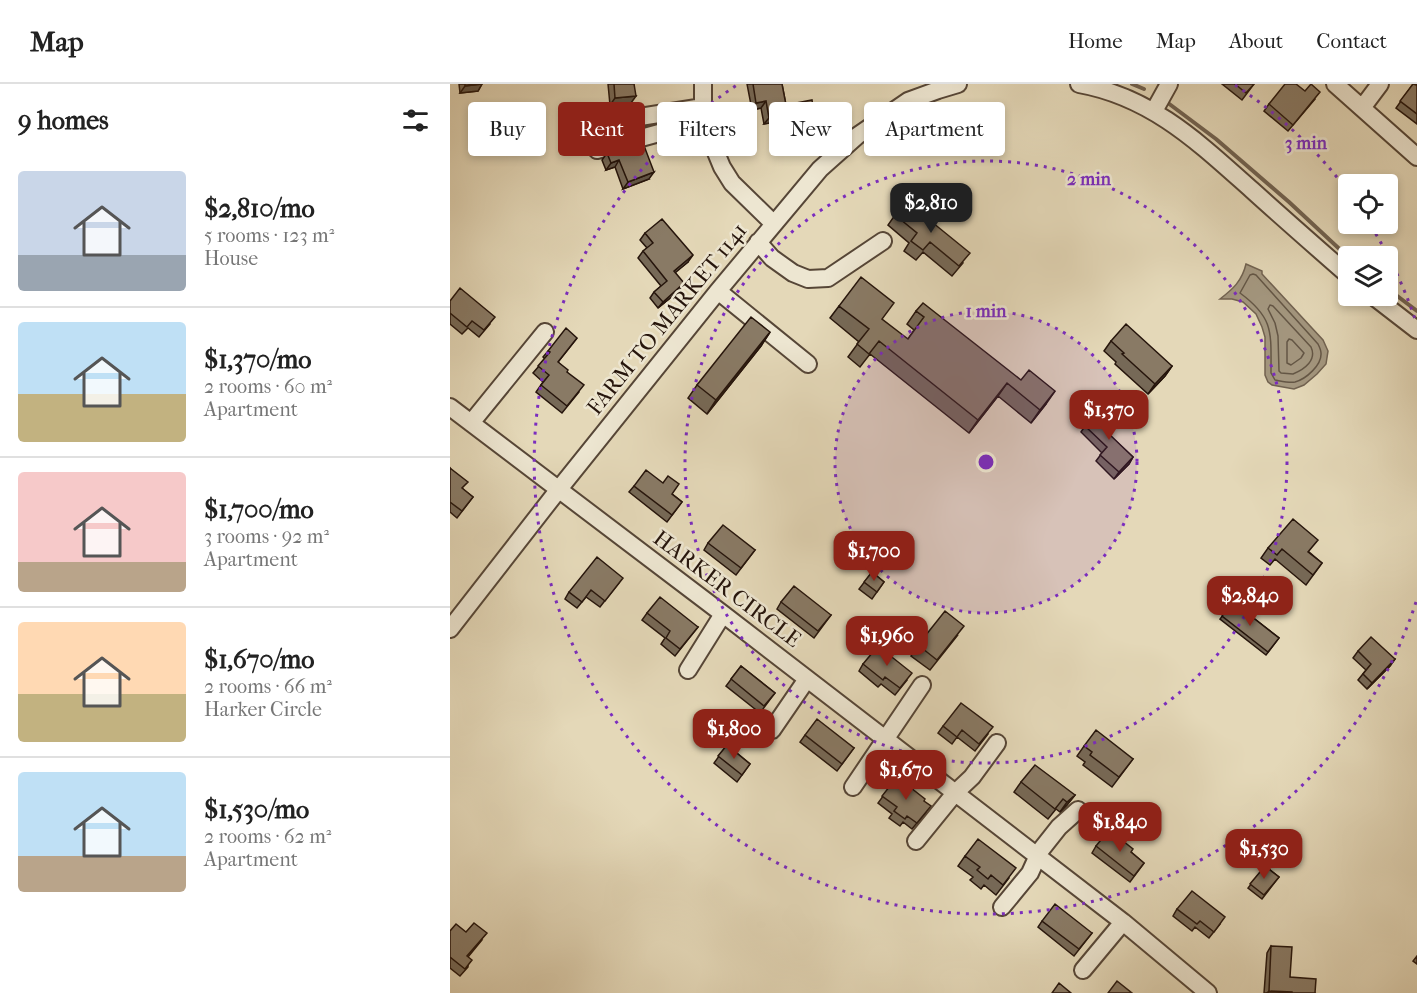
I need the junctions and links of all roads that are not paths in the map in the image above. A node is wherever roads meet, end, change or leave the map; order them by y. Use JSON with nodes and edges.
{"nodes":[{"id":1,"x":703,"y":84,"type":"edge"},
{"id":2,"x":958,"y":84,"type":"edge"},
{"id":3,"x":1079,"y":84,"type":"edge"},
{"id":4,"x":1169,"y":84,"type":"edge"},
{"id":5,"x":1335,"y":84,"type":"edge"},
{"id":6,"x":1380,"y":84,"type":"edge"},
{"id":7,"x":934,"y":87,"type":"edge"},
{"id":8,"x":703,"y":102,"type":"edge"},
{"id":9,"x":1362,"y":108,"type":"junction"},
{"id":10,"x":1154,"y":111,"type":"junction"},
{"id":11,"x":718,"y":156,"type":"edge"},
{"id":12,"x":1417,"y":156,"type":"edge"},
{"id":13,"x":773,"y":223,"type":"junction"},
{"id":14,"x":883,"y":241,"type":"dead end"},
{"id":15,"x":758,"y":242,"type":"junction"},
{"id":16,"x":1338,"y":266,"type":"edge"},
{"id":17,"x":718,"y":291,"type":"junction"},
{"id":18,"x":1386,"y":306,"type":"edge"},
{"id":19,"x":1417,"y":330,"type":"edge"},
{"id":20,"x":545,"y":332,"type":"dead end"},
{"id":21,"x":808,"y":364,"type":"dead end"},
{"id":22,"x":450,"y":407,"type":"edge"},
{"id":23,"x":471,"y":423,"type":"junction"},
{"id":24,"x":559,"y":489,"type":"junction"},
{"id":25,"x":723,"y":614,"type":"junction"},
{"id":26,"x":450,"y":628,"type":"edge"},
{"id":27,"x":688,"y":670,"type":"dead end"},
{"id":28,"x":807,"y":679,"type":"junction"},
{"id":29,"x":922,"y":686,"type":"dead end"},
{"id":30,"x":771,"y":730,"type":"dead end"},
{"id":31,"x":885,"y":739,"type":"junction"},
{"id":32,"x":998,"y":743,"type":"dead end"},
{"id":33,"x":853,"y":787,"type":"dead end"},
{"id":34,"x":955,"y":793,"type":"junction"},
{"id":35,"x":1078,"y":810,"type":"dead end"},
{"id":36,"x":916,"y":841,"type":"dead end"},
{"id":37,"x":1038,"y":857,"type":"junction"},
{"id":38,"x":1002,"y":906,"type":"dead end"},
{"id":39,"x":1123,"y":922,"type":"junction"},
{"id":40,"x":1083,"y":970,"type":"dead end"},
{"id":41,"x":1209,"y":993,"type":"edge"}],
"edges":[{"from":1,"to":8,"type":"street"},
{"from":2,"to":7,"type":"street","name":"FARM TO MARKET 1141"},
{"from":3,"to":10,"type":"street"},
{"from":4,"to":10,"type":"street"},
{"from":5,"to":9,"type":"street"},
{"from":6,"to":9,"type":"street"},
{"from":7,"to":13,"type":"street","name":"FARM TO MARKET 1141"},
{"from":9,"to":12,"type":"street"},
{"from":10,"to":16,"type":"street"},
{"from":11,"to":13,"type":"street"},
{"from":13,"to":15,"type":"street","name":"FARM TO MARKET 1141"},
{"from":14,"to":15,"type":"street"},
{"from":15,"to":17,"type":"street","name":"FARM TO MARKET 1141"},
{"from":17,"to":21,"type":"street"},
{"from":17,"to":24,"type":"street","name":"FARM TO MARKET 1141"},
{"from":18,"to":19,"type":"street"},
{"from":20,"to":23,"type":"street"},
{"from":22,"to":23,"type":"street","name":"HARKER CIRCLE"},
{"from":23,"to":24,"type":"street","name":"HARKER CIRCLE"},
{"from":24,"to":25,"type":"street","name":"HARKER CIRCLE"},
{"from":24,"to":26,"type":"street","name":"FARM TO MARKET 1141"},
{"from":25,"to":27,"type":"street"},
{"from":25,"to":28,"type":"street","name":"HARKER CIRCLE"},
{"from":28,"to":30,"type":"street"},
{"from":28,"to":31,"type":"street","name":"HARKER CIRCLE"},
{"from":29,"to":31,"type":"street"},
{"from":31,"to":33,"type":"street"},
{"from":31,"to":34,"type":"street","name":"HARKER CIRCLE"},
{"from":32,"to":34,"type":"street"},
{"from":34,"to":36,"type":"street"},
{"from":34,"to":37,"type":"street","name":"HARKER CIRCLE"},
{"from":35,"to":37,"type":"street"},
{"from":37,"to":38,"type":"street"},
{"from":37,"to":39,"type":"street","name":"HARKER CIRCLE"},
{"from":39,"to":40,"type":"street"},
{"from":39,"to":41,"type":"street","name":"HARKER CIRCLE"}]}
